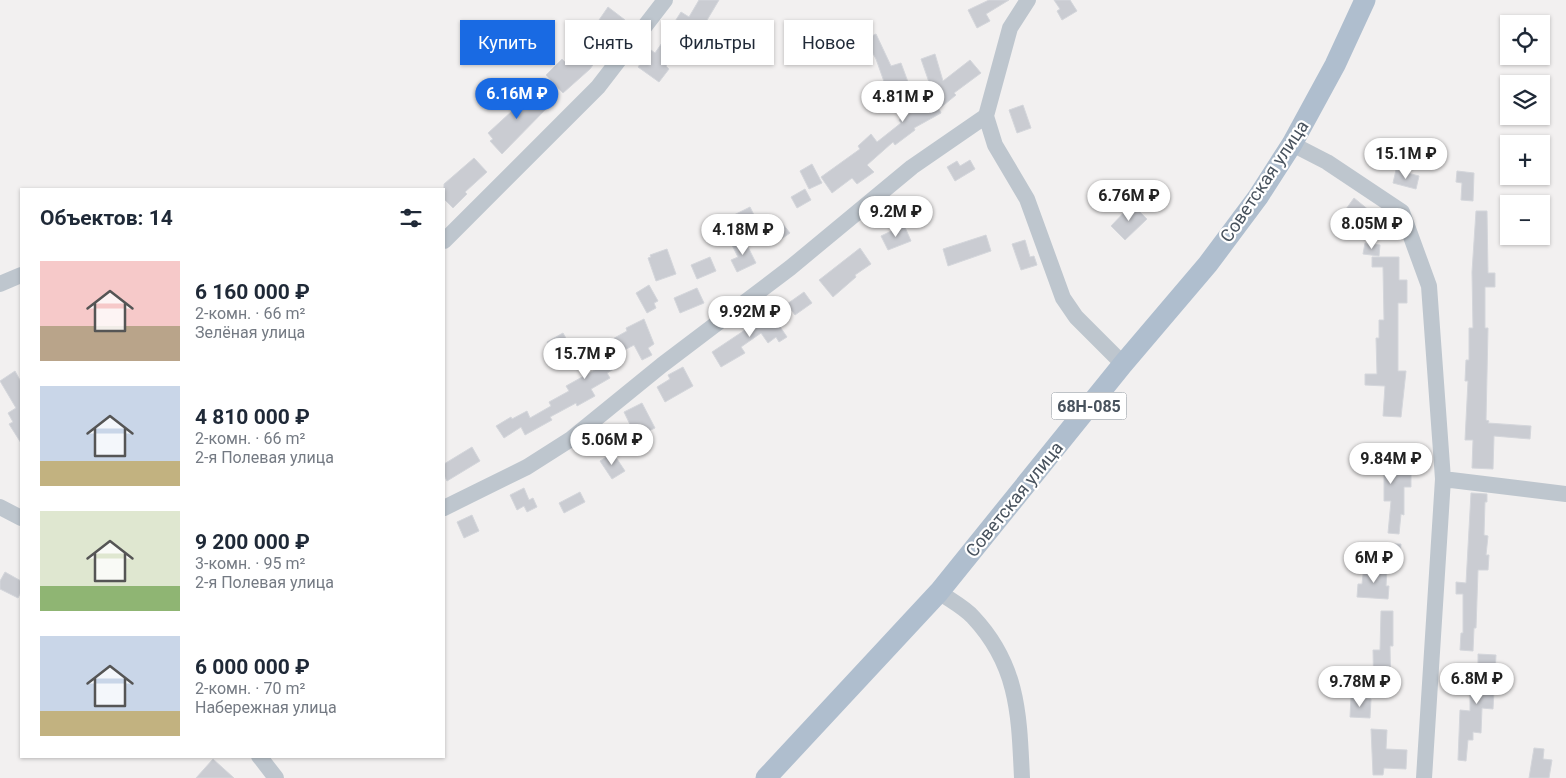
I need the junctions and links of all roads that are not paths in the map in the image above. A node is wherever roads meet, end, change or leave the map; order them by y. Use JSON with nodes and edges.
{"nodes":[{"id":1,"x":664,"y":0,"type":"edge"},
{"id":2,"x":1028,"y":0,"type":"edge"},
{"id":3,"x":1365,"y":0,"type":"edge"},
{"id":4,"x":986,"y":116,"type":"junction"},
{"id":5,"x":1292,"y":144,"type":"junction"},
{"id":6,"x":445,"y":240,"type":"edge"},
{"id":7,"x":20,"y":275,"type":"edge"},
{"id":8,"x":0,"y":284,"type":"edge"},
{"id":9,"x":1123,"y":364,"type":"junction"},
{"id":10,"x":1443,"y":479,"type":"junction"},
{"id":11,"x":1566,"y":494,"type":"edge"},
{"id":12,"x":0,"y":507,"type":"edge"},
{"id":13,"x":445,"y":508,"type":"edge"},
{"id":14,"x":20,"y":517,"type":"edge"},
{"id":15,"x":939,"y":592,"type":"junction"},
{"id":16,"x":261,"y":758,"type":"edge"},
{"id":17,"x":276,"y":778,"type":"edge"},
{"id":18,"x":766,"y":778,"type":"edge"},
{"id":19,"x":1022,"y":778,"type":"edge"},
{"id":20,"x":1424,"y":778,"type":"edge"}],
"edges":[{"from":1,"to":6,"type":"street"},
{"from":2,"to":4,"type":"street"},
{"from":3,"to":5,"type":"main road","name":"Советская улица","number":"68Н-085"},
{"from":4,"to":9,"type":"street"},
{"from":4,"to":13,"type":"street"},
{"from":5,"to":9,"type":"main road","name":"Советская улица","number":"68Н-085"},
{"from":5,"to":10,"type":"street"},
{"from":7,"to":8,"type":"street"},
{"from":9,"to":15,"type":"main road","name":"Советская улица","number":"68Н-085"},
{"from":10,"to":11,"type":"street"},
{"from":10,"to":20,"type":"street"},
{"from":12,"to":14,"type":"street"},
{"from":15,"to":18,"type":"main road","name":"Советская улица","number":"68Н-085"},
{"from":15,"to":19,"type":"street"},
{"from":16,"to":17,"type":"street"}]}
